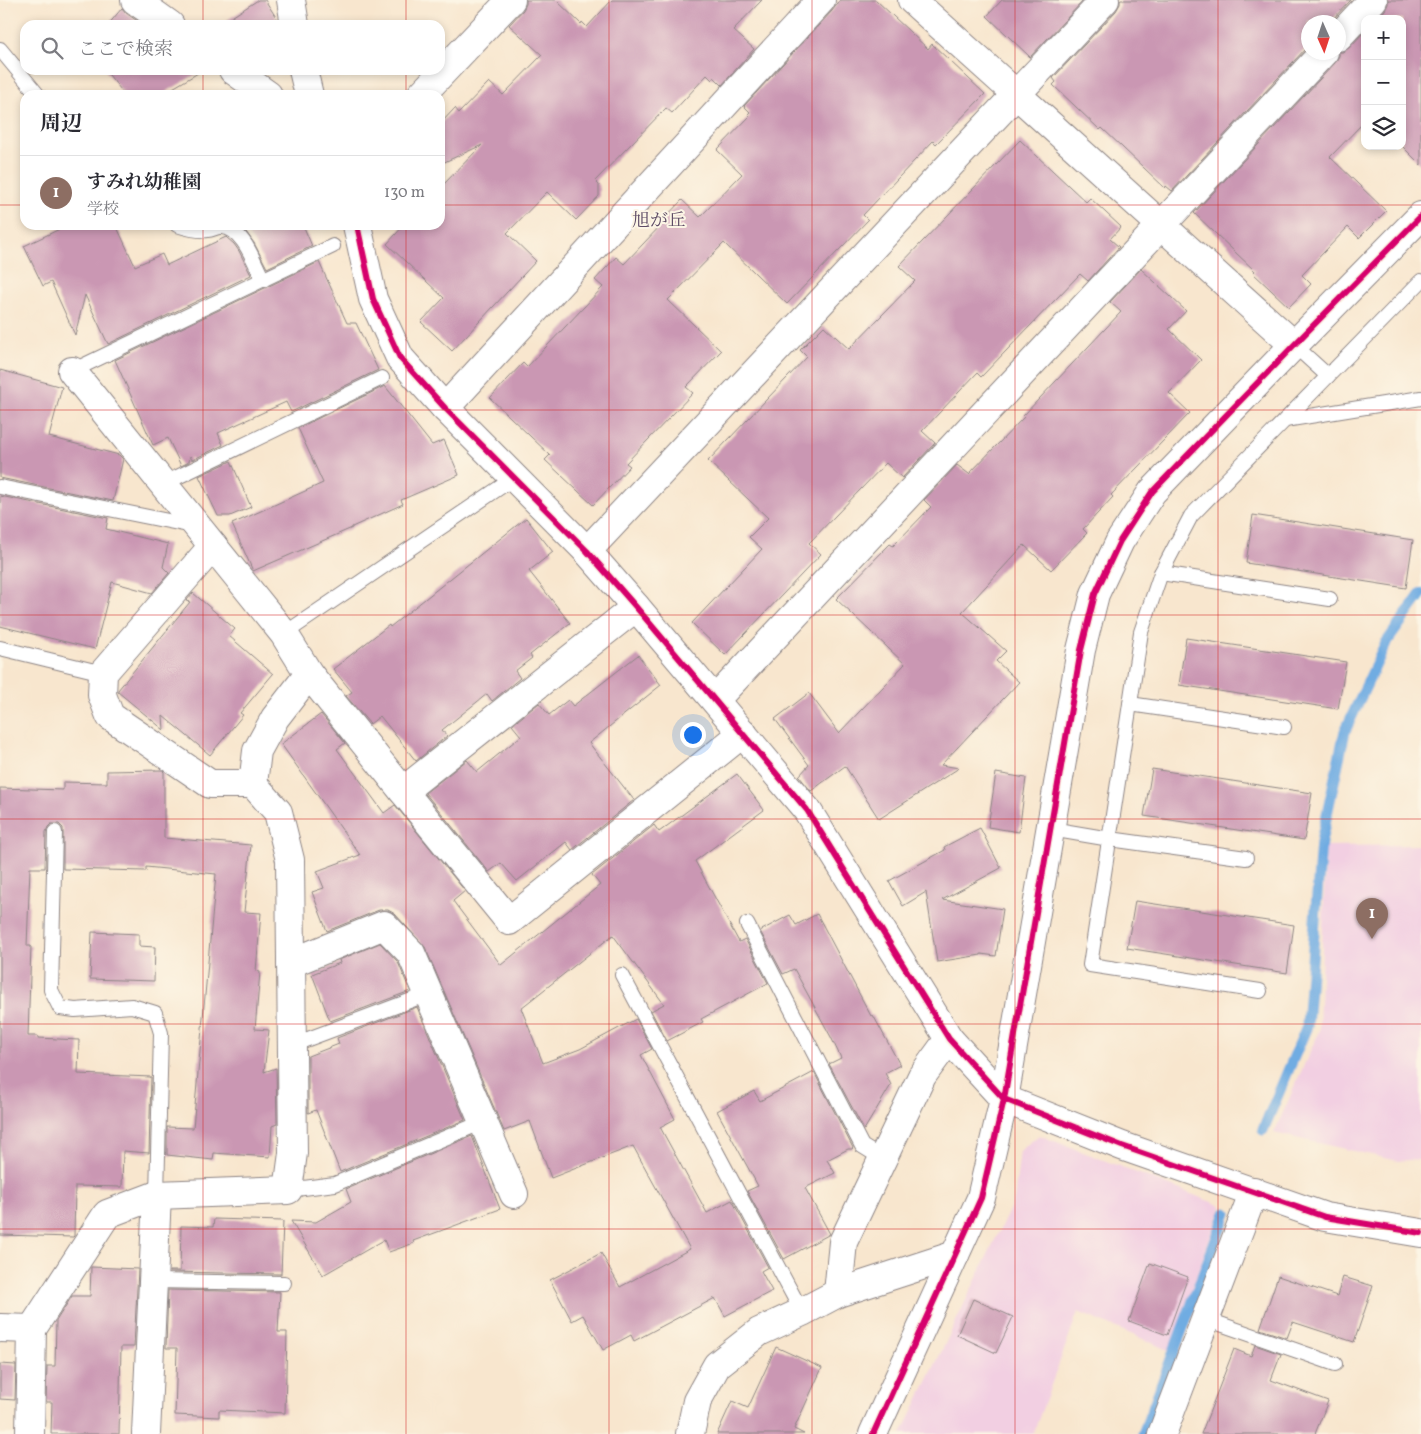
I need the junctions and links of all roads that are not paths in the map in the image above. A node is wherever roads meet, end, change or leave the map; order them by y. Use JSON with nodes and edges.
{"nodes":[{"id":1,"x":135,"y":0,"type":"edge"},
{"id":2,"x":291,"y":0,"type":"edge"},
{"id":3,"x":511,"y":0,"type":"edge"},
{"id":4,"x":821,"y":0,"type":"edge"},
{"id":5,"x":912,"y":0,"type":"edge"},
{"id":6,"x":1105,"y":0,"type":"edge"},
{"id":7,"x":1374,"y":0,"type":"edge"},
{"id":8,"x":163,"y":20,"type":"edge"},
{"id":9,"x":294,"y":20,"type":"edge"},
{"id":10,"x":1346,"y":29,"type":"edge"},
{"id":11,"x":0,"y":49,"type":"edge"},
{"id":12,"x":1317,"y":60,"type":"edge"},
{"id":13,"x":445,"y":70,"type":"edge"},
{"id":14,"x":20,"y":73,"type":"edge"},
{"id":15,"x":21,"y":75,"type":"edge"},
{"id":16,"x":240,"y":75,"type":"edge"},
{"id":17,"x":304,"y":75,"type":"edge"},
{"id":18,"x":440,"y":75,"type":"edge"},
{"id":19,"x":34,"y":90,"type":"edge"},
{"id":20,"x":261,"y":90,"type":"edge"},
{"id":21,"x":308,"y":90,"type":"edge"},
{"id":22,"x":426,"y":90,"type":"edge"},
{"id":23,"x":1017,"y":94,"type":"junction"},
{"id":24,"x":1421,"y":216,"type":"edge"},
{"id":25,"x":1162,"y":225,"type":"junction"},
{"id":26,"x":234,"y":230,"type":"edge"},
{"id":27,"x":358,"y":230,"type":"edge"},
{"id":28,"x":333,"y":246,"type":"dead end"},
{"id":29,"x":263,"y":280,"type":"junction"},
{"id":30,"x":1421,"y":281,"type":"edge"},
{"id":31,"x":1294,"y":345,"type":"junction"},
{"id":32,"x":72,"y":371,"type":"joint"},
{"id":33,"x":1328,"y":376,"type":"junction"},
{"id":34,"x":382,"y":378,"type":"dead end"},
{"id":35,"x":1421,"y":398,"type":"edge"},
{"id":36,"x":445,"y":408,"type":"junction"},
{"id":37,"x":1285,"y":420,"type":"junction"},
{"id":38,"x":163,"y":484,"type":"junction"},
{"id":39,"x":502,"y":486,"type":"dead end"},
{"id":40,"x":0,"y":487,"type":"edge"},
{"id":41,"x":205,"y":536,"type":"junction"},
{"id":42,"x":587,"y":551,"type":"junction"},
{"id":43,"x":1161,"y":573,"type":"junction"},
{"id":44,"x":1330,"y":599,"type":"dead end"},
{"id":45,"x":636,"y":607,"type":"junction"},
{"id":46,"x":284,"y":634,"type":"junction"},
{"id":47,"x":0,"y":648,"type":"edge"},
{"id":48,"x":103,"y":673,"type":"junction"},
{"id":49,"x":309,"y":674,"type":"junction"},
{"id":50,"x":715,"y":700,"type":"junction"},
{"id":51,"x":1130,"y":704,"type":"junction"},
{"id":52,"x":1284,"y":727,"type":"dead end"},
{"id":53,"x":743,"y":733,"type":"junction"},
{"id":54,"x":253,"y":784,"type":"junction"},
{"id":55,"x":402,"y":791,"type":"junction"},
{"id":56,"x":1050,"y":829,"type":"junction"},
{"id":57,"x":55,"y":832,"type":"dead end"},
{"id":58,"x":1110,"y":839,"type":"junction"},
{"id":59,"x":1246,"y":858,"type":"dead end"},
{"id":60,"x":747,"y":924,"type":"dead end"},
{"id":61,"x":291,"y":963,"type":"junction"},
{"id":62,"x":622,"y":975,"type":"dead end"},
{"id":63,"x":1260,"y":991,"type":"dead end"},
{"id":64,"x":428,"y":994,"type":"junction"},
{"id":65,"x":949,"y":1039,"type":"junction"},
{"id":66,"x":292,"y":1045,"type":"junction"},
{"id":67,"x":1004,"y":1099,"type":"junction"},
{"id":68,"x":483,"y":1122,"type":"junction"},
{"id":69,"x":883,"y":1158,"type":"junction"},
{"id":70,"x":288,"y":1190,"type":"junction"},
{"id":71,"x":1254,"y":1191,"type":"junction"},
{"id":72,"x":514,"y":1194,"type":"dead end"},
{"id":73,"x":157,"y":1195,"type":"junction"},
{"id":74,"x":1421,"y":1234,"type":"edge"},
{"id":75,"x":955,"y":1256,"type":"junction"},
{"id":76,"x":153,"y":1281,"type":"junction"},
{"id":77,"x":284,"y":1283,"type":"dead end"},
{"id":78,"x":838,"y":1292,"type":"junction"},
{"id":79,"x":802,"y":1312,"type":"junction"},
{"id":80,"x":1206,"y":1319,"type":"junction"},
{"id":81,"x":0,"y":1328,"type":"edge"},
{"id":82,"x":32,"y":1329,"type":"junction"},
{"id":83,"x":1335,"y":1364,"type":"dead end"},
{"id":84,"x":30,"y":1434,"type":"edge"},
{"id":85,"x":146,"y":1434,"type":"edge"},
{"id":86,"x":690,"y":1434,"type":"edge"},
{"id":87,"x":873,"y":1434,"type":"edge"},
{"id":88,"x":1162,"y":1434,"type":"edge"}],
"edges":[{"from":1,"to":8,"type":"street"},
{"from":2,"to":9,"type":"street"},
{"from":3,"to":13,"type":"street"},
{"from":4,"to":36,"type":"street"},
{"from":5,"to":23,"type":"street"},
{"from":6,"to":23,"type":"street"},
{"from":7,"to":10,"type":"street"},
{"from":11,"to":14,"type":"lane"},
{"from":12,"to":25,"type":"street"},
{"from":15,"to":19,"type":"lane"},
{"from":16,"to":20,"type":"street"},
{"from":17,"to":21,"type":"street"},
{"from":18,"to":22,"type":"street"},
{"from":23,"to":25,"type":"street"},
{"from":23,"to":42,"type":"street"},
{"from":24,"to":31,"type":"street"},
{"from":25,"to":31,"type":"street"},
{"from":25,"to":50,"type":"street"},
{"from":26,"to":29,"type":"lane"},
{"from":27,"to":36,"type":"street"},
{"from":28,"to":29,"type":"lane"},
{"from":29,"to":32,"type":"lane"},
{"from":30,"to":33,"type":"lane"},
{"from":31,"to":33,"type":"lane"},
{"from":31,"to":56,"type":"street"},
{"from":32,"to":38,"type":"street"},
{"from":33,"to":37,"type":"lane"},
{"from":34,"to":38,"type":"lane"},
{"from":35,"to":37,"type":"lane"},
{"from":36,"to":42,"type":"street"},
{"from":37,"to":43,"type":"lane"},
{"from":38,"to":41,"type":"street"},
{"from":39,"to":46,"type":"lane"},
{"from":40,"to":41,"type":"lane"},
{"from":41,"to":46,"type":"street"},
{"from":41,"to":48,"type":"street"},
{"from":42,"to":45,"type":"street"},
{"from":43,"to":44,"type":"lane"},
{"from":43,"to":51,"type":"lane"},
{"from":45,"to":50,"type":"street"},
{"from":45,"to":55,"type":"street"},
{"from":46,"to":49,"type":"street"},
{"from":47,"to":48,"type":"lane"},
{"from":48,"to":54,"type":"street"},
{"from":49,"to":54,"type":"street"},
{"from":49,"to":55,"type":"street"},
{"from":50,"to":53,"type":"street"},
{"from":51,"to":52,"type":"lane"},
{"from":51,"to":58,"type":"lane"},
{"from":53,"to":55,"type":"street"},
{"from":53,"to":65,"type":"street"},
{"from":54,"to":61,"type":"street"},
{"from":56,"to":58,"type":"lane"},
{"from":56,"to":67,"type":"street"},
{"from":57,"to":73,"type":"lane"},
{"from":58,"to":59,"type":"lane"},
{"from":58,"to":63,"type":"lane"},
{"from":60,"to":69,"type":"lane"},
{"from":61,"to":64,"type":"street"},
{"from":61,"to":66,"type":"street"},
{"from":62,"to":79,"type":"lane"},
{"from":64,"to":66,"type":"lane"},
{"from":64,"to":68,"type":"street"},
{"from":65,"to":67,"type":"street"},
{"from":65,"to":69,"type":"street"},
{"from":66,"to":70,"type":"street"},
{"from":67,"to":71,"type":"street"},
{"from":67,"to":75,"type":"street"},
{"from":68,"to":70,"type":"lane"},
{"from":68,"to":72,"type":"street"},
{"from":69,"to":78,"type":"street"},
{"from":70,"to":73,"type":"street"},
{"from":71,"to":74,"type":"street"},
{"from":71,"to":80,"type":"street"},
{"from":73,"to":76,"type":"street"},
{"from":73,"to":82,"type":"street"},
{"from":75,"to":78,"type":"street"},
{"from":75,"to":87,"type":"street"},
{"from":76,"to":77,"type":"lane"},
{"from":76,"to":85,"type":"street"},
{"from":78,"to":79,"type":"street"},
{"from":79,"to":86,"type":"street"},
{"from":80,"to":83,"type":"lane"},
{"from":80,"to":88,"type":"street"},
{"from":81,"to":82,"type":"street"},
{"from":82,"to":84,"type":"street"}]}
